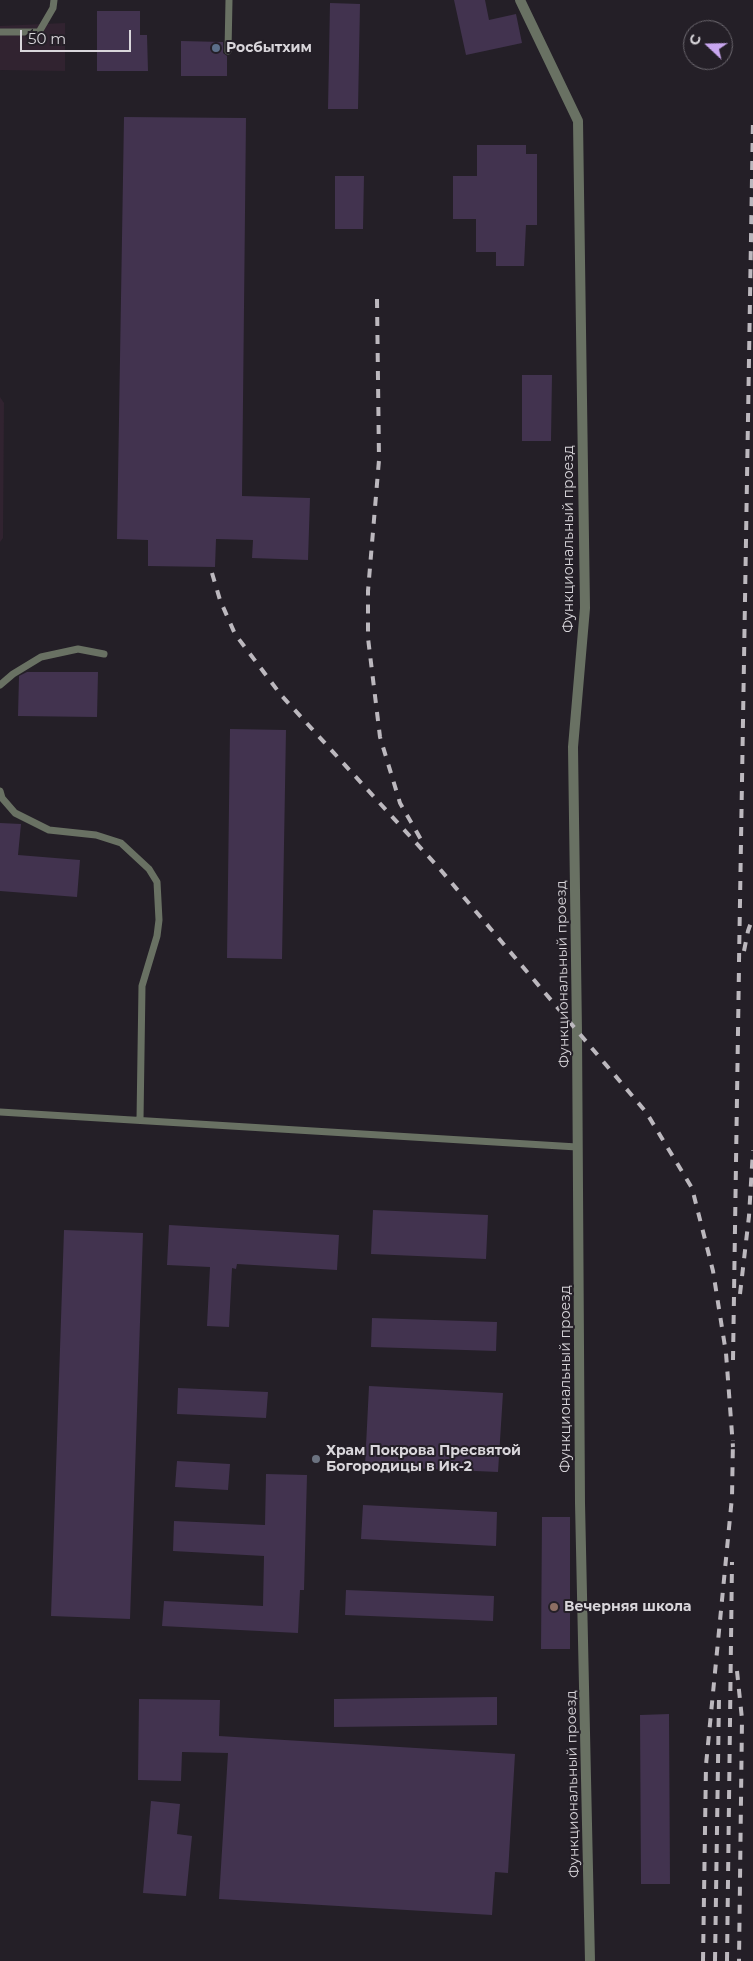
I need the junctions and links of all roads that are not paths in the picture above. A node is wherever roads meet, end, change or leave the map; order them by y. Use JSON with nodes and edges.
{"nodes":[{"id":1,"x":54,"y":0,"type":"edge"},
{"id":2,"x":229,"y":0,"type":"edge"},
{"id":3,"x":520,"y":0,"type":"edge"},
{"id":4,"x":0,"y":32,"type":"edge"},
{"id":5,"x":228,"y":51,"type":"dead end"},
{"id":6,"x":104,"y":654,"type":"dead end"},
{"id":7,"x":0,"y":685,"type":"edge"},
{"id":8,"x":0,"y":790,"type":"edge"},
{"id":9,"x":0,"y":1112,"type":"edge"},
{"id":10,"x":140,"y":1120,"type":"junction"},
{"id":11,"x":578,"y":1147,"type":"junction"},
{"id":12,"x":590,"y":1961,"type":"edge"}],
"edges":[{"from":1,"to":4,"type":"lane"},
{"from":2,"to":5,"type":"lane"},
{"from":3,"to":11,"type":"street","name":"Функциональный проезд"},
{"from":6,"to":7,"type":"lane"},
{"from":8,"to":10,"type":"lane"},
{"from":9,"to":10,"type":"lane"},
{"from":10,"to":11,"type":"lane"},
{"from":11,"to":12,"type":"street","name":"Функциональный проезд"}]}
